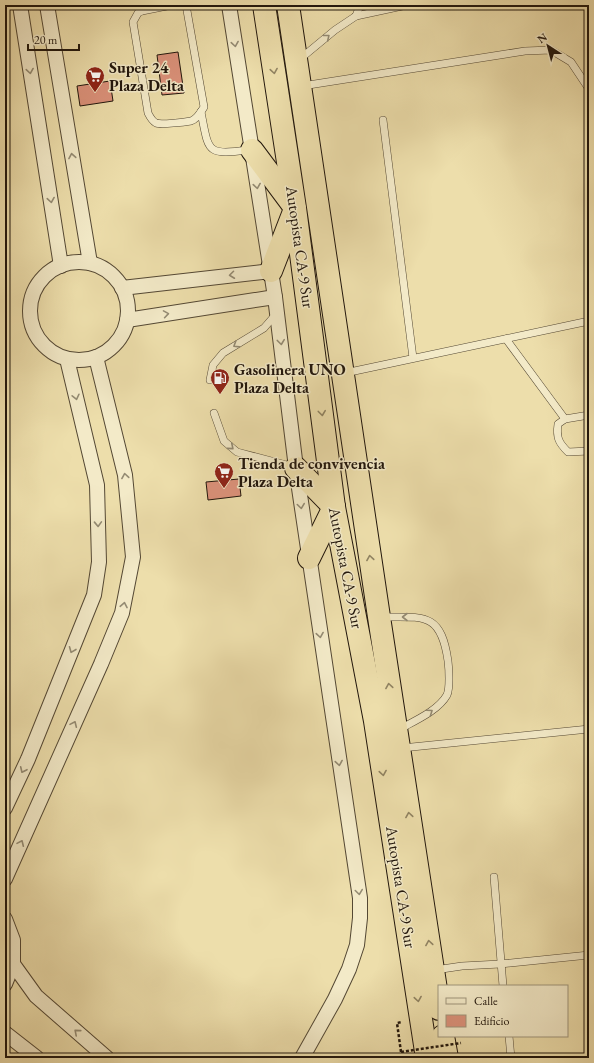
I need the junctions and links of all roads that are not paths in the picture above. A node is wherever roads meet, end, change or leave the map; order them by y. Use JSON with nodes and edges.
{"nodes":[{"id":1,"x":20,"y":5,"type":"edge"},
{"id":2,"x":47,"y":5,"type":"edge"},
{"id":3,"x":172,"y":5,"type":"edge"},
{"id":4,"x":186,"y":5,"type":"edge"},
{"id":5,"x":229,"y":5,"type":"edge"},
{"id":6,"x":264,"y":5,"type":"edge"},
{"id":7,"x":288,"y":5,"type":"edge"},
{"id":8,"x":360,"y":5,"type":"edge"},
{"id":9,"x":407,"y":5,"type":"edge"},
{"id":10,"x":356,"y":16,"type":"junction"},
{"id":11,"x":296,"y":62,"type":"junction"},
{"id":12,"x":300,"y":86,"type":"junction"},
{"id":13,"x":589,"y":89,"type":"edge"},
{"id":14,"x":201,"y":112,"type":"junction"},
{"id":15,"x":383,"y":120,"type":"dead end"},
{"id":16,"x":252,"y":150,"type":"junction"},
{"id":17,"x":295,"y":208,"type":"junction"},
{"id":18,"x":90,"y":263,"type":"junction"},
{"id":19,"x":61,"y":266,"type":"junction"},
{"id":20,"x":271,"y":271,"type":"junction"},
{"id":21,"x":122,"y":288,"type":"junction"},
{"id":22,"x":275,"y":297,"type":"junction"},
{"id":23,"x":278,"y":313,"type":"junction"},
{"id":24,"x":127,"y":320,"type":"junction"},
{"id":25,"x":589,"y":321,"type":"edge"},
{"id":26,"x":506,"y":338,"type":"junction"},
{"id":27,"x":96,"y":357,"type":"junction"},
{"id":28,"x":413,"y":358,"type":"junction"},
{"id":29,"x":67,"y":359,"type":"junction"},
{"id":30,"x":343,"y":373,"type":"junction"},
{"id":31,"x":210,"y":380,"type":"dead end"},
{"id":32,"x":214,"y":413,"type":"dead end"},
{"id":33,"x":589,"y":415,"type":"edge"},
{"id":34,"x":565,"y":419,"type":"junction"},
{"id":35,"x":589,"y":451,"type":"edge"},
{"id":36,"x":296,"y":468,"type":"junction"},
{"id":37,"x":334,"y":507,"type":"junction"},
{"id":38,"x":309,"y":558,"type":"junction"},
{"id":39,"x":379,"y":617,"type":"junction"},
{"id":40,"x":589,"y":729,"type":"edge"},
{"id":41,"x":398,"y":739,"type":"junction"},
{"id":42,"x":5,"y":808,"type":"edge"},
{"id":43,"x":494,"y":877,"type":"dead end"},
{"id":44,"x":5,"y":879,"type":"edge"},
{"id":45,"x":5,"y":919,"type":"edge"},
{"id":46,"x":589,"y":955,"type":"edge"},
{"id":47,"x":13,"y":964,"type":"junction"},
{"id":48,"x":500,"y":964,"type":"junction"},
{"id":49,"x":433,"y":970,"type":"junction"},
{"id":50,"x":5,"y":984,"type":"edge"},
{"id":51,"x":503,"y":985,"type":"edge"},
{"id":52,"x":438,"y":1002,"type":"edge"},
{"id":53,"x":5,"y":1034,"type":"edge"},
{"id":54,"x":509,"y":1037,"type":"edge"},
{"id":55,"x":452,"y":1039,"type":"edge"},
{"id":56,"x":37,"y":1058,"type":"edge"},
{"id":57,"x":107,"y":1058,"type":"edge"},
{"id":58,"x":302,"y":1058,"type":"edge"},
{"id":59,"x":427,"y":1058,"type":"edge"},
{"id":60,"x":447,"y":1058,"type":"edge"},
{"id":61,"x":511,"y":1058,"type":"edge"}],
"edges":[{"from":1,"to":19,"type":"street","one_way":true},
{"from":18,"to":2,"type":"street","one_way":true},
{"from":3,"to":14,"type":"lane"},
{"from":4,"to":14,"type":"lane"},
{"from":5,"to":16,"type":"street","one_way":true},
{"from":6,"to":17,"type":"highway","name":"Autopista CA-9 Sur","one_way":true},
{"from":7,"to":11,"type":"highway","name":"Autopista CA-9 Sur"},
{"from":8,"to":10,"type":"lane"},
{"from":9,"to":10,"type":"lane"},
{"from":11,"to":10,"type":"lane","one_way":true},
{"from":11,"to":12,"type":"highway","name":"Autopista CA-9 Sur"},
{"from":12,"to":13,"type":"lane"},
{"from":12,"to":30,"type":"highway","name":"Autopista CA-9 Sur"},
{"from":14,"to":16,"type":"lane"},
{"from":15,"to":28,"type":"lane"},
{"from":16,"to":17,"type":"highway"},
{"from":16,"to":20,"type":"street","one_way":true},
{"from":17,"to":20,"type":"highway"},
{"from":17,"to":37,"type":"highway","name":"Autopista CA-9 Sur","one_way":true},
{"from":18,"to":19,"type":"street"},
{"from":18,"to":21,"type":"street"},
{"from":19,"to":29,"type":"street"},
{"from":20,"to":21,"type":"street","one_way":true},
{"from":20,"to":22,"type":"street"},
{"from":21,"to":24,"type":"street"},
{"from":22,"to":23,"type":"street"},
{"from":24,"to":22,"type":"street","one_way":true},
{"from":23,"to":31,"type":"lane","one_way":true},
{"from":23,"to":36,"type":"street","one_way":true},
{"from":24,"to":27,"type":"street"},
{"from":25,"to":26,"type":"lane"},
{"from":26,"to":28,"type":"lane"},
{"from":26,"to":34,"type":"lane"},
{"from":27,"to":29,"type":"street"},
{"from":44,"to":27,"type":"street","one_way":true},
{"from":28,"to":30,"type":"lane"},
{"from":29,"to":42,"type":"street","one_way":true},
{"from":39,"to":30,"type":"highway","name":"Autopista CA-9 Sur","one_way":true},
{"from":32,"to":36,"type":"lane","one_way":true},
{"from":33,"to":34,"type":"lane"},
{"from":34,"to":35,"type":"lane"},
{"from":36,"to":37,"type":"highway"},
{"from":36,"to":38,"type":"street","one_way":true},
{"from":37,"to":38,"type":"highway"},
{"from":37,"to":59,"type":"highway","name":"Autopista CA-9 Sur","one_way":true},
{"from":38,"to":58,"type":"street","one_way":true},
{"from":41,"to":39,"type":"highway","name":"Autopista CA-9 Sur","one_way":true},
{"from":41,"to":39,"type":"lane","one_way":true},
{"from":40,"to":41,"type":"lane"},
{"from":49,"to":41,"type":"highway","name":"Autopista CA-9 Sur","one_way":true},
{"from":43,"to":48,"type":"lane"},
{"from":45,"to":47,"type":"street"},
{"from":46,"to":48,"type":"lane"},
{"from":47,"to":50,"type":"street"},
{"from":57,"to":47,"type":"street","one_way":true},
{"from":48,"to":49,"type":"lane"},
{"from":48,"to":51,"type":"lane"},
{"from":49,"to":52,"type":"highway","name":"Autopista CA-9 Sur"},
{"from":53,"to":56,"type":"street"},
{"from":54,"to":61,"type":"lane"},
{"from":55,"to":60,"type":"highway"}]}
